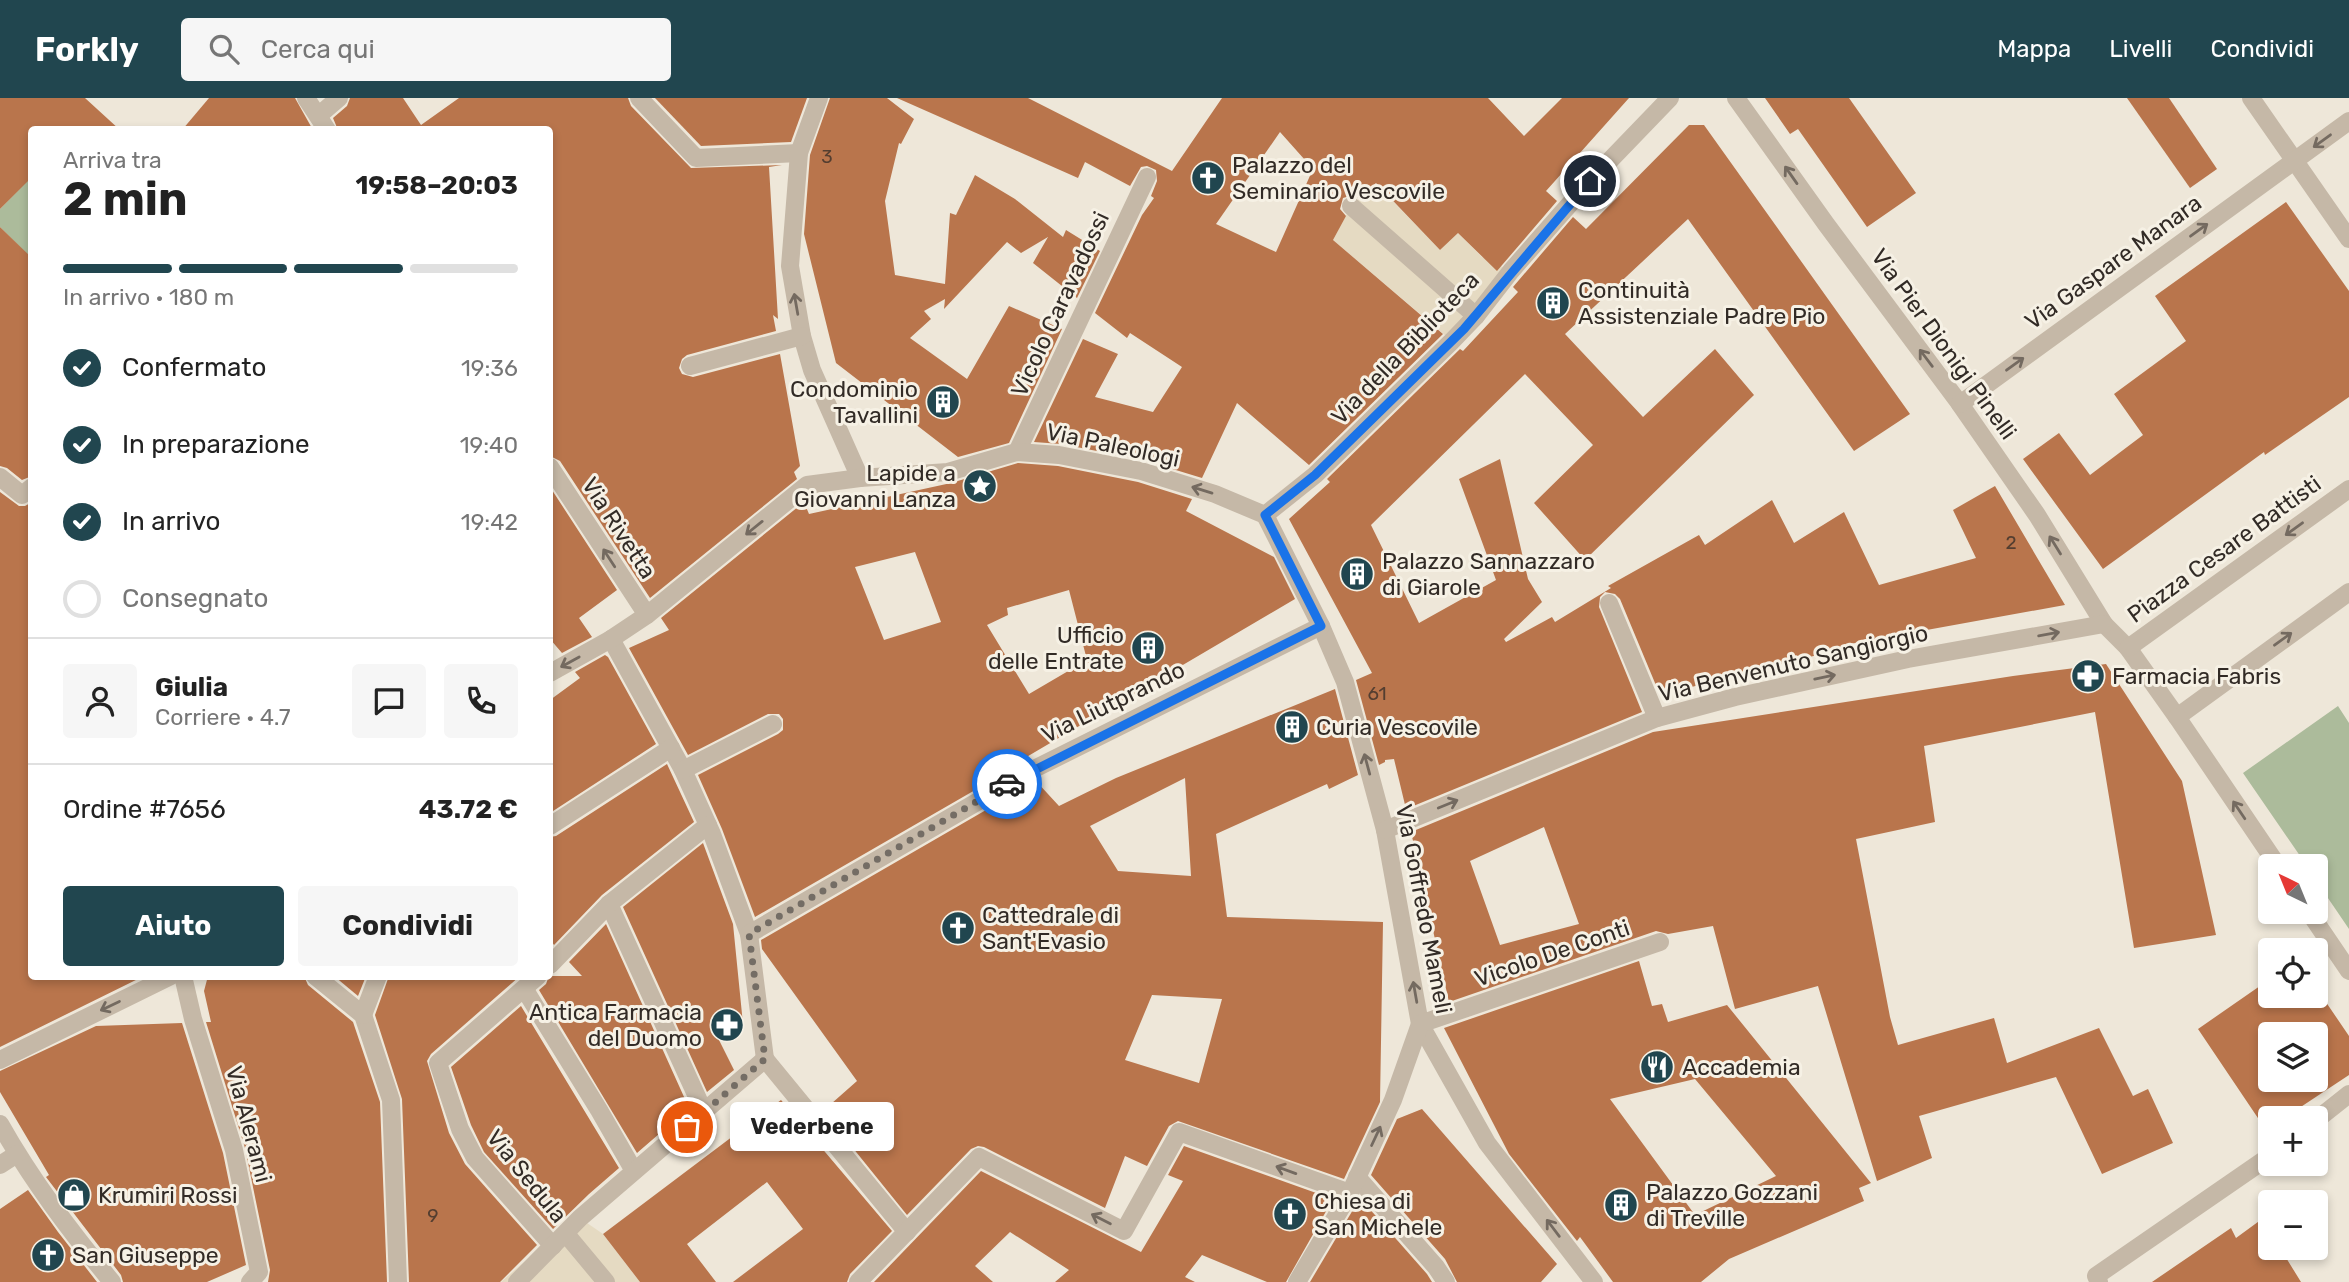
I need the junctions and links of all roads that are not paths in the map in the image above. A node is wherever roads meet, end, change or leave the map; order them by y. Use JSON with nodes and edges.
{"nodes":[{"id":1,"x":306,"y":98,"type":"edge"},
{"id":2,"x":339,"y":98,"type":"edge"},
{"id":3,"x":639,"y":98,"type":"edge"},
{"id":4,"x":820,"y":98,"type":"edge"},
{"id":5,"x":1670,"y":98,"type":"edge"},
{"id":6,"x":1736,"y":98,"type":"edge"},
{"id":7,"x":2251,"y":98,"type":"edge"},
{"id":8,"x":2349,"y":121,"type":"edge"},
{"id":9,"x":323,"y":123,"type":"edge"},
{"id":10,"x":799,"y":153,"type":"junction"},
{"id":11,"x":2295,"y":161,"type":"junction"},
{"id":12,"x":1147,"y":177,"type":"dead end"},
{"id":13,"x":1351,"y":206,"type":"dead end"},
{"id":14,"x":2349,"y":239,"type":"edge"},
{"id":15,"x":1476,"y":316,"type":"junction"},
{"id":16,"x":802,"y":336,"type":"junction"},
{"id":17,"x":690,"y":366,"type":"dead end"},
{"id":18,"x":1960,"y":404,"type":"junction"},
{"id":19,"x":1017,"y":452,"type":"junction"},
{"id":20,"x":553,"y":472,"type":"edge"},
{"id":21,"x":860,"y":478,"type":"junction"},
{"id":22,"x":6,"y":482,"type":"edge"},
{"id":23,"x":2349,"y":489,"type":"edge"},
{"id":24,"x":28,"y":490,"type":"edge"},
{"id":25,"x":1265,"y":515,"type":"junction"},
{"id":26,"x":2349,"y":592,"type":"edge"},
{"id":27,"x":1609,"y":603,"type":"dead end"},
{"id":28,"x":647,"y":615,"type":"junction"},
{"id":29,"x":2104,"y":624,"type":"junction"},
{"id":30,"x":1321,"y":626,"type":"junction"},
{"id":31,"x":611,"y":639,"type":"junction"},
{"id":32,"x":2128,"y":648,"type":"junction"},
{"id":33,"x":553,"y":671,"type":"edge"},
{"id":34,"x":2177,"y":717,"type":"junction"},
{"id":35,"x":1657,"y":718,"type":"junction"},
{"id":36,"x":773,"y":723,"type":"dead end"},
{"id":37,"x":671,"y":748,"type":"junction"},
{"id":38,"x":683,"y":769,"type":"junction"},
{"id":39,"x":553,"y":824,"type":"edge"},
{"id":40,"x":708,"y":825,"type":"junction"},
{"id":41,"x":1385,"y":830,"type":"junction"},
{"id":42,"x":2269,"y":854,"type":"edge"},
{"id":43,"x":609,"y":904,"type":"junction"},
{"id":44,"x":2317,"y":924,"type":"edge"},
{"id":45,"x":749,"y":934,"type":"junction"},
{"id":46,"x":1660,"y":942,"type":"dead end"},
{"id":47,"x":553,"y":962,"type":"edge"},
{"id":48,"x":2349,"y":971,"type":"edge"},
{"id":49,"x":163,"y":980,"type":"edge"},
{"id":50,"x":184,"y":980,"type":"edge"},
{"id":51,"x":320,"y":980,"type":"edge"},
{"id":52,"x":376,"y":980,"type":"edge"},
{"id":53,"x":534,"y":980,"type":"edge"},
{"id":54,"x":525,"y":990,"type":"junction"},
{"id":55,"x":363,"y":1015,"type":"junction"},
{"id":56,"x":1420,"y":1024,"type":"junction"},
{"id":57,"x":765,"y":1059,"type":"junction"},
{"id":58,"x":0,"y":1060,"type":"edge"},
{"id":59,"x":2349,"y":1094,"type":"edge"},
{"id":60,"x":2328,"y":1111,"type":"edge"},
{"id":61,"x":704,"y":1112,"type":"junction"},
{"id":62,"x":0,"y":1124,"type":"edge"},
{"id":63,"x":17,"y":1154,"type":"junction"},
{"id":64,"x":0,"y":1165,"type":"edge"},
{"id":65,"x":2258,"y":1165,"type":"edge"},
{"id":66,"x":634,"y":1171,"type":"junction"},
{"id":67,"x":1353,"y":1185,"type":"junction"},
{"id":68,"x":907,"y":1232,"type":"junction"},
{"id":69,"x":559,"y":1240,"type":"junction"},
{"id":70,"x":2097,"y":1279,"type":"edge"},
{"id":71,"x":112,"y":1282,"type":"edge"},
{"id":72,"x":250,"y":1282,"type":"edge"},
{"id":73,"x":398,"y":1282,"type":"edge"},
{"id":74,"x":517,"y":1282,"type":"edge"},
{"id":75,"x":606,"y":1282,"type":"edge"},
{"id":76,"x":858,"y":1282,"type":"edge"},
{"id":77,"x":1297,"y":1282,"type":"edge"},
{"id":78,"x":1446,"y":1282,"type":"edge"},
{"id":79,"x":1594,"y":1282,"type":"edge"}],
"edges":[{"from":1,"to":9,"type":"street"},
{"from":2,"to":9,"type":"street"},
{"from":3,"to":10,"type":"street"},
{"from":4,"to":10,"type":"street"},
{"from":5,"to":15,"type":"street","name":"Via della Biblioteca"},
{"from":18,"to":6,"type":"street","name":"Via Pier Dionigi Pinelli","one_way":true},
{"from":7,"to":11,"type":"street"},
{"from":8,"to":11,"type":"street","name":"Via Gaspare Manara","one_way":true},
{"from":16,"to":10,"type":"street","one_way":true},
{"from":11,"to":14,"type":"street"},
{"from":18,"to":11,"type":"street","name":"Via Gaspare Manara","one_way":true},
{"from":12,"to":19,"type":"street","name":"Vicolo Caravadossi"},
{"from":13,"to":15,"type":"street"},
{"from":15,"to":25,"type":"street","name":"Via della Biblioteca"},
{"from":16,"to":17,"type":"street"},
{"from":16,"to":21,"type":"street"},
{"from":29,"to":18,"type":"street","name":"Via Pier Dionigi Pinelli","one_way":true},
{"from":19,"to":21,"type":"street","name":"Via Paleologi"},
{"from":25,"to":19,"type":"street","name":"Via Paleologi","one_way":true},
{"from":28,"to":20,"type":"street","name":"Via Rivetta","one_way":true},
{"from":21,"to":28,"type":"street","name":"Via Paleologi","one_way":true},
{"from":22,"to":24,"type":"street"},
{"from":23,"to":32,"type":"street","name":"Piazza Cesare Battisti","one_way":true},
{"from":25,"to":30,"type":"street","name":"Via Goffredo Mameli"},
{"from":34,"to":26,"type":"street","one_way":true},
{"from":27,"to":35,"type":"street"},
{"from":28,"to":31,"type":"street"},
{"from":29,"to":32,"type":"street","name":"Piazza Cesare Battisti"},
{"from":35,"to":29,"type":"street","name":"Via Benvenuto Sangiorgio","one_way":true},
{"from":41,"to":30,"type":"street","name":"Via Goffredo Mameli","one_way":true},
{"from":30,"to":45,"type":"street","name":"Via Liutprando"},
{"from":31,"to":33,"type":"street","one_way":true},
{"from":31,"to":37,"type":"street"},
{"from":32,"to":34,"type":"street","name":"Piazza Cesare Battisti"},
{"from":42,"to":34,"type":"street","name":"Piazza Cesare Battisti","one_way":true},
{"from":41,"to":35,"type":"street","name":"Via Benvenuto Sangiorgio","one_way":true},
{"from":36,"to":38,"type":"street"},
{"from":37,"to":38,"type":"street"},
{"from":37,"to":39,"type":"street"},
{"from":38,"to":40,"type":"street"},
{"from":40,"to":43,"type":"street"},
{"from":40,"to":45,"type":"street"},
{"from":56,"to":41,"type":"street","name":"Via Goffredo Mameli","one_way":true},
{"from":43,"to":47,"type":"street"},
{"from":43,"to":61,"type":"street"},
{"from":44,"to":48,"type":"street"},
{"from":45,"to":57,"type":"street"},
{"from":46,"to":56,"type":"street","name":"Vicolo De Conti"},
{"from":49,"to":58,"type":"street","one_way":true},
{"from":50,"to":72,"type":"street","name":"Via Alerami"},
{"from":51,"to":55,"type":"street"},
{"from":52,"to":55,"type":"street"},
{"from":53,"to":54,"type":"street","name":"Via Sedula"},
{"from":54,"to":66,"type":"street"},
{"from":54,"to":69,"type":"street","name":"Via Sedula"},
{"from":55,"to":73,"type":"street"},
{"from":67,"to":56,"type":"street","one_way":true},
{"from":79,"to":56,"type":"street","name":"Via Goffredo Mameli","one_way":true},
{"from":57,"to":61,"type":"street"},
{"from":57,"to":68,"type":"street"},
{"from":59,"to":60,"type":"street"},
{"from":61,"to":66,"type":"street"},
{"from":62,"to":63,"type":"street"},
{"from":63,"to":64,"type":"street"},
{"from":63,"to":71,"type":"street"},
{"from":65,"to":70,"type":"street"},
{"from":66,"to":69,"type":"street"},
{"from":67,"to":68,"type":"street","one_way":true},
{"from":67,"to":77,"type":"street"},
{"from":67,"to":78,"type":"street"},
{"from":68,"to":76,"type":"street"},
{"from":69,"to":74,"type":"street"},
{"from":69,"to":75,"type":"street"}]}
